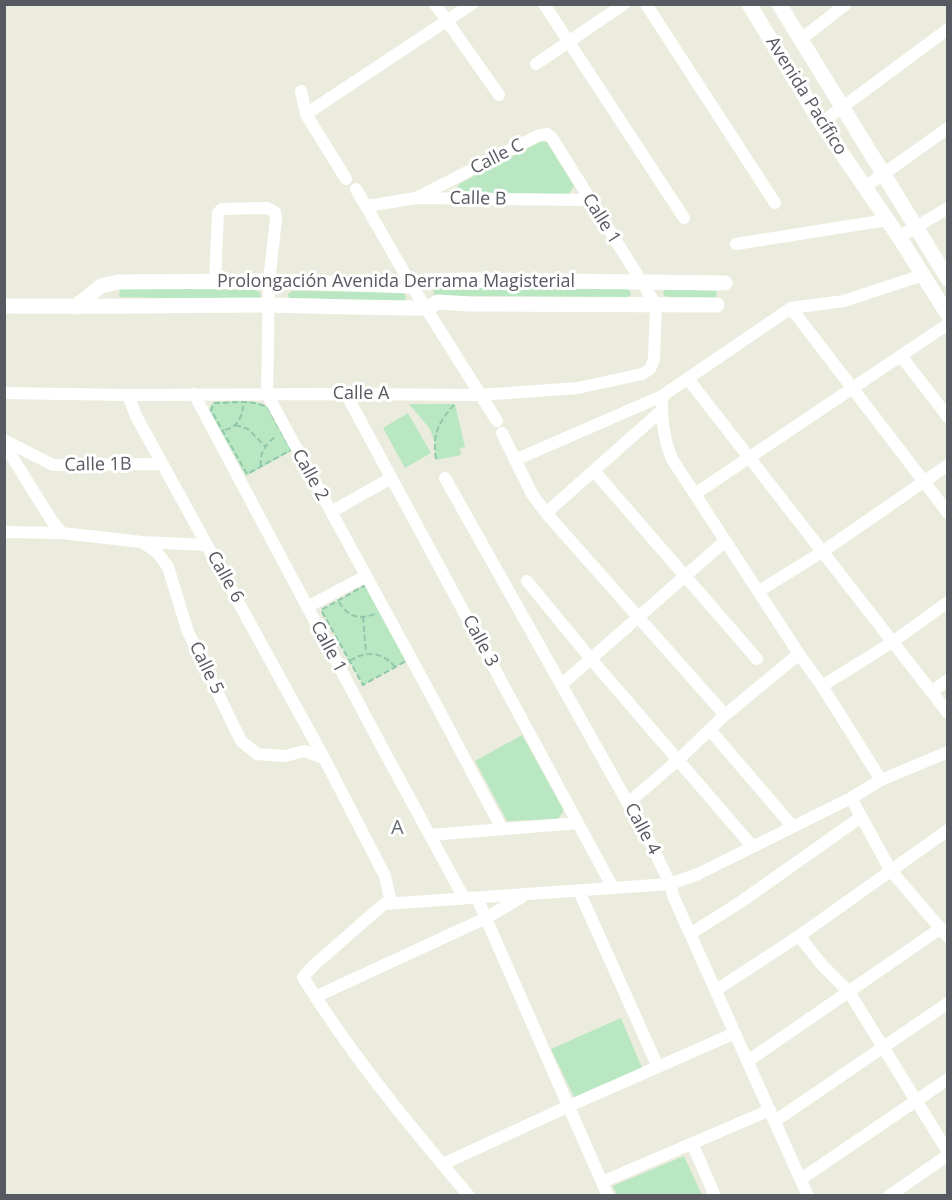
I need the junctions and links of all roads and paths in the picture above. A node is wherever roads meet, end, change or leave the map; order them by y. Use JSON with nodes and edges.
{"nodes":[{"id":1,"x":435,"y":4,"type":"edge"},
{"id":2,"x":472,"y":4,"type":"edge"},
{"id":3,"x":544,"y":4,"type":"edge"},
{"id":4,"x":624,"y":4,"type":"edge"},
{"id":5,"x":646,"y":4,"type":"edge"},
{"id":6,"x":749,"y":4,"type":"edge"},
{"id":7,"x":778,"y":4,"type":"edge"},
{"id":8,"x":846,"y":4,"type":"edge"},
{"id":9,"x":447,"y":21,"type":"junction"},
{"id":10,"x":948,"y":29,"type":"edge"},
{"id":11,"x":800,"y":40,"type":"junction"},
{"id":12,"x":569,"y":42,"type":"junction"},
{"id":13,"x":536,"y":63,"type":"dead end"},
{"id":14,"x":301,"y":91,"type":"dead end"},
{"id":15,"x":499,"y":95,"type":"dead end"},
{"id":16,"x":842,"y":107,"type":"junction"},
{"id":17,"x":306,"y":114,"type":"junction"},
{"id":18,"x":821,"y":123,"type":"junction"},
{"id":19,"x":948,"y":128,"type":"edge"},
{"id":20,"x":547,"y":134,"type":"joint"},
{"id":21,"x":883,"y":174,"type":"junction"},
{"id":22,"x":345,"y":178,"type":"dead end"},
{"id":23,"x":865,"y":187,"type":"junction"},
{"id":24,"x":356,"y":189,"type":"dead end"},
{"id":25,"x":416,"y":198,"type":"junction"},
{"id":26,"x":590,"y":200,"type":"junction"},
{"id":27,"x":775,"y":203,"type":"dead end"},
{"id":28,"x":367,"y":206,"type":"junction"},
{"id":29,"x":948,"y":208,"type":"edge"},
{"id":30,"x":684,"y":218,"type":"dead end"},
{"id":31,"x":887,"y":220,"type":"junction"},
{"id":32,"x":915,"y":227,"type":"junction"},
{"id":33,"x":899,"y":237,"type":"junction"},
{"id":34,"x":736,"y":244,"type":"dead end"},
{"id":35,"x":948,"y":279,"type":"edge"},
{"id":36,"x":269,"y":281,"type":"junction"},
{"id":37,"x":927,"y":281,"type":"junction"},
{"id":38,"x":215,"y":282,"type":"junction"},
{"id":39,"x":641,"y":283,"type":"junction"},
{"id":40,"x":725,"y":283,"type":"dead end"},
{"id":41,"x":948,"y":285,"type":"edge"},
{"id":42,"x":412,"y":286,"type":"junction"},
{"id":43,"x":267,"y":305,"type":"junction"},
{"id":44,"x":656,"y":305,"type":"junction"},
{"id":45,"x":717,"y":305,"type":"dead end"},
{"id":46,"x":4,"y":306,"type":"edge"},
{"id":47,"x":75,"y":307,"type":"junction"},
{"id":48,"x":427,"y":308,"type":"junction"},
{"id":49,"x":791,"y":308,"type":"junction"},
{"id":50,"x":948,"y":315,"type":"edge"},
{"id":51,"x":948,"y":324,"type":"edge"},
{"id":52,"x":901,"y":356,"type":"junction"},
{"id":53,"x":688,"y":379,"type":"junction"},
{"id":54,"x":852,"y":388,"type":"junction"},
{"id":55,"x":4,"y":393,"type":"edge"},
{"id":56,"x":194,"y":394,"type":"junction"},
{"id":57,"x":267,"y":394,"type":"junction"},
{"id":58,"x":346,"y":394,"type":"junction"},
{"id":59,"x":128,"y":395,"type":"junction"},
{"id":60,"x":480,"y":395,"type":"junction"},
{"id":61,"x":662,"y":396,"type":"junction"},
{"id":62,"x":243,"y":403,"type":"junction"},
{"id":63,"x":455,"y":405,"type":"dead end"},
{"id":64,"x":661,"y":411,"type":"junction"},
{"id":65,"x":948,"y":417,"type":"edge"},
{"id":66,"x":235,"y":426,"type":"junction"},
{"id":67,"x":223,"y":430,"type":"junction"},
{"id":68,"x":281,"y":433,"type":"junction"},
{"id":69,"x":4,"y":442,"type":"edge"},
{"id":70,"x":265,"y":447,"type":"junction"},
{"id":71,"x":749,"y":457,"type":"junction"},
{"id":72,"x":436,"y":459,"type":"dead end"},
{"id":73,"x":515,"y":460,"type":"junction"},
{"id":74,"x":162,"y":464,"type":"junction"},
{"id":75,"x":948,"y":465,"type":"edge"},
{"id":76,"x":261,"y":466,"type":"junction"},
{"id":77,"x":594,"y":471,"type":"junction"},
{"id":78,"x":445,"y":478,"type":"dead end"},
{"id":79,"x":386,"y":481,"type":"dead end"},
{"id":80,"x":924,"y":482,"type":"junction"},
{"id":81,"x":695,"y":494,"type":"junction"},
{"id":82,"x":338,"y":508,"type":"dead end"},
{"id":83,"x":546,"y":513,"type":"junction"},
{"id":84,"x":948,"y":513,"type":"edge"},
{"id":85,"x":4,"y":532,"type":"edge"},
{"id":86,"x":62,"y":533,"type":"junction"},
{"id":87,"x":725,"y":540,"type":"junction"},
{"id":88,"x":142,"y":542,"type":"junction"},
{"id":89,"x":207,"y":544,"type":"junction"},
{"id":90,"x":822,"y":552,"type":"junction"},
{"id":91,"x":366,"y":576,"type":"junction"},
{"id":92,"x":685,"y":576,"type":"junction"},
{"id":93,"x":527,"y":581,"type":"dead end"},
{"id":94,"x":759,"y":591,"type":"junction"},
{"id":95,"x":338,"y":601,"type":"junction"},
{"id":96,"x":948,"y":602,"type":"edge"},
{"id":97,"x":307,"y":607,"type":"junction"},
{"id":98,"x":380,"y":610,"type":"junction"},
{"id":99,"x":363,"y":617,"type":"junction"},
{"id":100,"x":638,"y":617,"type":"junction"},
{"id":101,"x":892,"y":642,"type":"junction"},
{"id":102,"x":366,"y":654,"type":"junction"},
{"id":103,"x":800,"y":654,"type":"junction"},
{"id":104,"x":591,"y":659,"type":"junction"},
{"id":105,"x":757,"y":659,"type":"dead end"},
{"id":106,"x":350,"y":661,"type":"junction"},
{"id":107,"x":395,"y":667,"type":"junction"},
{"id":108,"x":948,"y":680,"type":"edge"},
{"id":109,"x":561,"y":685,"type":"junction"},
{"id":110,"x":822,"y":686,"type":"junction"},
{"id":111,"x":931,"y":692,"type":"junction"},
{"id":112,"x":948,"y":712,"type":"edge"},
{"id":113,"x":725,"y":715,"type":"junction"},
{"id":114,"x":710,"y":730,"type":"junction"},
{"id":115,"x":948,"y":752,"type":"edge"},
{"id":116,"x":324,"y":758,"type":"junction"},
{"id":117,"x":678,"y":760,"type":"junction"},
{"id":118,"x":881,"y":780,"type":"junction"},
{"id":119,"x":851,"y":798,"type":"junction"},
{"id":120,"x":628,"y":803,"type":"junction"},
{"id":121,"x":861,"y":817,"type":"junction"},
{"id":122,"x":578,"y":823,"type":"junction"},
{"id":123,"x":793,"y":827,"type":"junction"},
{"id":124,"x":502,"y":829,"type":"junction"},
{"id":125,"x":948,"y":830,"type":"edge"},
{"id":126,"x":430,"y":835,"type":"junction"},
{"id":127,"x":752,"y":846,"type":"junction"},
{"id":128,"x":891,"y":871,"type":"junction"},
{"id":129,"x":670,"y":884,"type":"junction"},
{"id":130,"x":613,"y":888,"type":"junction"},
{"id":131,"x":579,"y":891,"type":"junction"},
{"id":132,"x":526,"y":894,"type":"junction"},
{"id":133,"x":477,"y":897,"type":"junction"},
{"id":134,"x":464,"y":898,"type":"junction"},
{"id":135,"x":391,"y":903,"type":"junction"},
{"id":136,"x":486,"y":918,"type":"junction"},
{"id":137,"x":944,"y":933,"type":"edge"},
{"id":138,"x":690,"y":934,"type":"junction"},
{"id":139,"x":799,"y":936,"type":"junction"},
{"id":140,"x":716,"y":990,"type":"junction"},
{"id":141,"x":849,"y":992,"type":"junction"},
{"id":142,"x":315,"y":997,"type":"junction"},
{"id":143,"x":948,"y":1003,"type":"edge"},
{"id":144,"x":735,"y":1033,"type":"junction"},
{"id":145,"x":883,"y":1046,"type":"junction"},
{"id":146,"x":748,"y":1061,"type":"junction"},
{"id":147,"x":658,"y":1067,"type":"junction"},
{"id":148,"x":948,"y":1079,"type":"edge"},
{"id":149,"x":916,"y":1100,"type":"junction"},
{"id":150,"x":569,"y":1106,"type":"junction"},
{"id":151,"x":772,"y":1116,"type":"junction"},
{"id":152,"x":692,"y":1143,"type":"junction"},
{"id":153,"x":948,"y":1154,"type":"edge"},
{"id":154,"x":442,"y":1164,"type":"junction"},
{"id":155,"x":801,"y":1179,"type":"junction"},
{"id":156,"x":602,"y":1182,"type":"junction"},
{"id":157,"x":469,"y":1196,"type":"edge"},
{"id":158,"x":608,"y":1196,"type":"edge"},
{"id":159,"x":716,"y":1196,"type":"edge"},
{"id":160,"x":808,"y":1196,"type":"edge"},
{"id":161,"x":889,"y":1196,"type":"edge"}],
"edges":[{"from":1,"to":9,"type":"street"},
{"from":2,"to":9,"type":"street"},
{"from":3,"to":12,"type":"street"},
{"from":4,"to":12,"type":"street"},
{"from":5,"to":27,"type":"street"},
{"from":6,"to":18,"type":"street","name":"Avenida Pacífico"},
{"from":7,"to":11,"type":"street","name":"Avenida Pacífico"},
{"from":8,"to":11,"type":"street"},
{"from":9,"to":15,"type":"street"},
{"from":9,"to":17,"type":"street"},
{"from":10,"to":16,"type":"street"},
{"from":11,"to":16,"type":"street","name":"Avenida Pacífico"},
{"from":12,"to":13,"type":"street"},
{"from":12,"to":30,"type":"street"},
{"from":14,"to":17,"type":"street"},
{"from":16,"to":18,"type":"street"},
{"from":16,"to":21,"type":"street","name":"Avenida Pacífico"},
{"from":17,"to":22,"type":"street"},
{"from":18,"to":23,"type":"street","name":"Avenida Pacífico"},
{"from":19,"to":21,"type":"street"},
{"from":20,"to":25,"type":"street","name":"Calle C"},
{"from":20,"to":26,"type":"street","name":"Calle 1"},
{"from":21,"to":23,"type":"street"},
{"from":21,"to":32,"type":"street","name":"Avenida Pacífico"},
{"from":23,"to":31,"type":"street","name":"Avenida Pacífico"},
{"from":24,"to":28,"type":"street"},
{"from":25,"to":26,"type":"street","name":"Calle B"},
{"from":25,"to":28,"type":"street","name":"Calle B"},
{"from":26,"to":39,"type":"street","name":"Calle 1"},
{"from":28,"to":42,"type":"street"},
{"from":29,"to":32,"type":"street"},
{"from":31,"to":33,"type":"street","name":"Avenida Pacífico"},
{"from":31,"to":34,"type":"street"},
{"from":32,"to":33,"type":"street"},
{"from":32,"to":35,"type":"street","name":"Avenida Pacífico"},
{"from":33,"to":37,"type":"street","name":"Avenida Pacífico"},
{"from":36,"to":38,"type":"street","name":"Prolongación Avenida Derrama Magisterial"},
{"from":36,"to":38,"type":"street","name":"Calle 2"},
{"from":36,"to":42,"type":"street","name":"Prolongación Avenida Derrama Magisterial"},
{"from":36,"to":43,"type":"street","name":"Calle 2"},
{"from":37,"to":41,"type":"street"},
{"from":37,"to":49,"type":"street"},
{"from":37,"to":50,"type":"street","name":"Avenida Pacífico"},
{"from":38,"to":47,"type":"street","name":"Prolongación Avenida Derrama Magisterial"},
{"from":39,"to":40,"type":"street","name":"Prolongación Avenida Derrama Magisterial"},
{"from":39,"to":42,"type":"street","name":"Prolongación Avenida Derrama Magisterial"},
{"from":39,"to":44,"type":"street","name":"Calle 1"},
{"from":42,"to":48,"type":"street"},
{"from":43,"to":47,"type":"street","name":"Prolongación Avenida Derrama Magisterial"},
{"from":43,"to":48,"type":"street","name":"Prolongación Avenida Derrama Magisterial"},
{"from":43,"to":57,"type":"street","name":"Calle 2"},
{"from":44,"to":45,"type":"street","name":"Prolongación Avenida Derrama Magisterial"},
{"from":44,"to":48,"type":"street","name":"Prolongación Avenida Derrama Magisterial"},
{"from":44,"to":60,"type":"street","name":"Calle A"},
{"from":46,"to":47,"type":"street","name":"Prolongación Avenida Derrama Magisterial"},
{"from":48,"to":60,"type":"street"},
{"from":49,"to":53,"type":"street"},
{"from":49,"to":54,"type":"street"},
{"from":51,"to":52,"type":"street"},
{"from":52,"to":54,"type":"street"},
{"from":52,"to":65,"type":"street"},
{"from":53,"to":61,"type":"street"},
{"from":53,"to":71,"type":"street"},
{"from":54,"to":71,"type":"street"},
{"from":54,"to":80,"type":"street"},
{"from":55,"to":59,"type":"street","name":"Calle A"},
{"from":56,"to":57,"type":"street","name":"Calle A"},
{"from":56,"to":59,"type":"street","name":"Calle A"},
{"from":56,"to":97,"type":"street","name":"Calle 1"},
{"from":57,"to":58,"type":"street","name":"Calle A"},
{"from":57,"to":91,"type":"street","name":"Calle 2"},
{"from":58,"to":60,"type":"street","name":"Calle A"},
{"from":58,"to":122,"type":"street","name":"Calle 3"},
{"from":59,"to":74,"type":"street","name":"Calle 6"},
{"from":60,"to":73,"type":"street"},
{"from":61,"to":64,"type":"street"},
{"from":61,"to":73,"type":"street"},
{"from":62,"to":66,"type":"path"},
{"from":62,"to":67,"type":"path"},
{"from":62,"to":68,"type":"path"},
{"from":63,"to":72,"type":"path"},
{"from":64,"to":77,"type":"street"},
{"from":64,"to":81,"type":"street"},
{"from":66,"to":67,"type":"path"},
{"from":66,"to":70,"type":"path"},
{"from":67,"to":76,"type":"path"},
{"from":68,"to":70,"type":"path"},
{"from":68,"to":76,"type":"path"},
{"from":69,"to":74,"type":"street","name":"Calle 1B"},
{"from":69,"to":86,"type":"street"},
{"from":70,"to":76,"type":"path"},
{"from":71,"to":81,"type":"street"},
{"from":71,"to":90,"type":"street"},
{"from":73,"to":83,"type":"street"},
{"from":74,"to":89,"type":"street","name":"Calle 6"},
{"from":75,"to":80,"type":"street"},
{"from":77,"to":83,"type":"street"},
{"from":77,"to":92,"type":"street"},
{"from":78,"to":109,"type":"street","name":"Calle 4"},
{"from":79,"to":82,"type":"street"},
{"from":80,"to":84,"type":"street"},
{"from":80,"to":90,"type":"street"},
{"from":81,"to":87,"type":"street"},
{"from":83,"to":100,"type":"street"},
{"from":85,"to":86,"type":"street"},
{"from":86,"to":88,"type":"street"},
{"from":87,"to":92,"type":"street"},
{"from":87,"to":94,"type":"street"},
{"from":88,"to":89,"type":"street"},
{"from":88,"to":116,"type":"street","name":"Calle 5"},
{"from":89,"to":116,"type":"street","name":"Calle 6"},
{"from":90,"to":94,"type":"street"},
{"from":90,"to":101,"type":"street"},
{"from":91,"to":97,"type":"street"},
{"from":91,"to":124,"type":"street","name":"Calle 2"},
{"from":92,"to":100,"type":"street"},
{"from":92,"to":105,"type":"street"},
{"from":93,"to":104,"type":"street"},
{"from":94,"to":103,"type":"street"},
{"from":95,"to":98,"type":"path"},
{"from":95,"to":99,"type":"path"},
{"from":95,"to":106,"type":"path"},
{"from":96,"to":101,"type":"street"},
{"from":97,"to":126,"type":"street","name":"Calle 1"},
{"from":98,"to":99,"type":"path"},
{"from":98,"to":107,"type":"path"},
{"from":99,"to":102,"type":"path"},
{"from":100,"to":104,"type":"street"},
{"from":100,"to":113,"type":"street"},
{"from":101,"to":110,"type":"street"},
{"from":101,"to":111,"type":"street"},
{"from":102,"to":106,"type":"path"},
{"from":102,"to":107,"type":"path"},
{"from":103,"to":110,"type":"street"},
{"from":103,"to":113,"type":"street"},
{"from":104,"to":109,"type":"street"},
{"from":104,"to":117,"type":"street"},
{"from":106,"to":107,"type":"path"},
{"from":108,"to":111,"type":"street"},
{"from":109,"to":120,"type":"street","name":"Calle 4"},
{"from":110,"to":118,"type":"street"},
{"from":111,"to":112,"type":"street"},
{"from":113,"to":114,"type":"street"},
{"from":114,"to":117,"type":"street"},
{"from":114,"to":123,"type":"street"},
{"from":115,"to":118,"type":"street"},
{"from":116,"to":135,"type":"street"},
{"from":117,"to":120,"type":"street"},
{"from":117,"to":127,"type":"street"},
{"from":118,"to":119,"type":"street"},
{"from":119,"to":121,"type":"street"},
{"from":119,"to":123,"type":"street"},
{"from":120,"to":129,"type":"street","name":"Calle 4"},
{"from":121,"to":128,"type":"street"},
{"from":121,"to":138,"type":"street"},
{"from":122,"to":124,"type":"street"},
{"from":122,"to":130,"type":"street","name":"Calle 3"},
{"from":123,"to":127,"type":"street"},
{"from":124,"to":126,"type":"street"},
{"from":125,"to":128,"type":"street"},
{"from":126,"to":134,"type":"street","name":"Calle 1"},
{"from":127,"to":129,"type":"street"},
{"from":128,"to":137,"type":"street"},
{"from":128,"to":139,"type":"street"},
{"from":129,"to":130,"type":"street"},
{"from":129,"to":138,"type":"street","name":"Calle 4"},
{"from":130,"to":131,"type":"street"},
{"from":131,"to":132,"type":"street"},
{"from":131,"to":147,"type":"street"},
{"from":132,"to":133,"type":"street"},
{"from":132,"to":136,"type":"street"},
{"from":133,"to":134,"type":"street"},
{"from":133,"to":136,"type":"street"},
{"from":134,"to":135,"type":"street"},
{"from":135,"to":142,"type":"street"},
{"from":136,"to":142,"type":"street"},
{"from":136,"to":150,"type":"street"},
{"from":137,"to":141,"type":"street"},
{"from":138,"to":140,"type":"street","name":"Calle 4"},
{"from":139,"to":140,"type":"street"},
{"from":139,"to":141,"type":"street"},
{"from":140,"to":144,"type":"street","name":"Calle 4"},
{"from":141,"to":145,"type":"street"},
{"from":141,"to":146,"type":"street"},
{"from":142,"to":154,"type":"street"},
{"from":143,"to":145,"type":"street"},
{"from":144,"to":146,"type":"street","name":"Calle 4"},
{"from":144,"to":147,"type":"street"},
{"from":145,"to":149,"type":"street"},
{"from":145,"to":151,"type":"street"},
{"from":146,"to":151,"type":"street","name":"Calle 4"},
{"from":147,"to":150,"type":"street"},
{"from":148,"to":149,"type":"street"},
{"from":149,"to":153,"type":"street"},
{"from":149,"to":155,"type":"street"},
{"from":150,"to":154,"type":"street"},
{"from":150,"to":156,"type":"street"},
{"from":151,"to":152,"type":"street"},
{"from":151,"to":155,"type":"street","name":"Calle 4"},
{"from":152,"to":156,"type":"street"},
{"from":152,"to":159,"type":"street"},
{"from":153,"to":161,"type":"street"},
{"from":154,"to":157,"type":"street"},
{"from":155,"to":160,"type":"street","name":"Calle 4"},
{"from":156,"to":158,"type":"street"}]}
